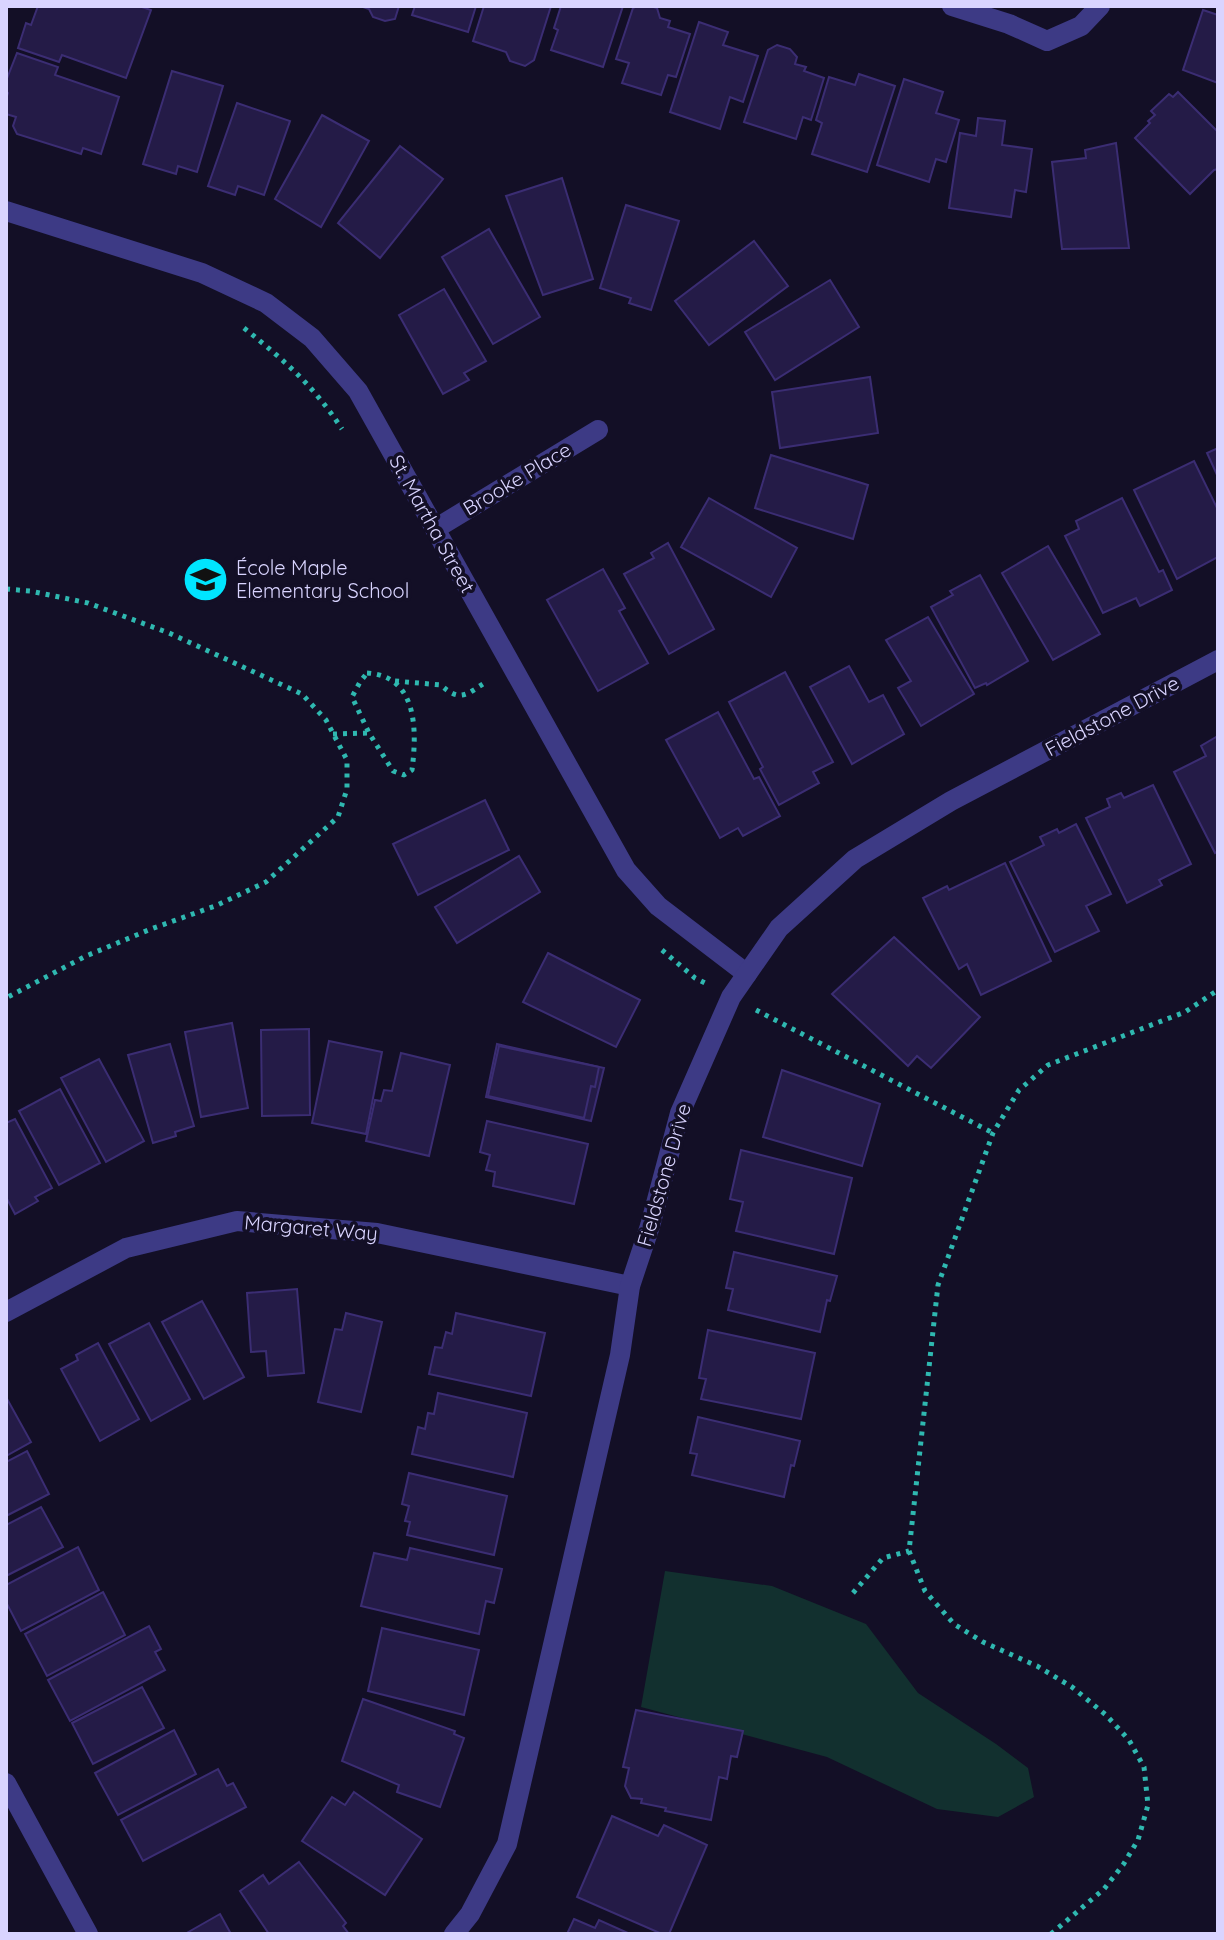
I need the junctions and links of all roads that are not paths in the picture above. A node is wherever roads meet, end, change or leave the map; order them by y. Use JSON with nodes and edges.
{"nodes":[{"id":1,"x":952,"y":6,"type":"edge"},
{"id":2,"x":1100,"y":6,"type":"edge"},
{"id":3,"x":6,"y":211,"type":"edge"},
{"id":4,"x":598,"y":430,"type":"dead end"},
{"id":5,"x":435,"y":529,"type":"junction"},
{"id":6,"x":1218,"y":660,"type":"edge"},
{"id":7,"x":747,"y":974,"type":"junction"},
{"id":8,"x":630,"y":1286,"type":"junction"},
{"id":9,"x":6,"y":1312,"type":"edge"},
{"id":10,"x":6,"y":1783,"type":"edge"},
{"id":11,"x":88,"y":1934,"type":"edge"},
{"id":12,"x":454,"y":1934,"type":"edge"}],
"edges":[{"from":1,"to":2,"type":"street"},
{"from":3,"to":5,"type":"street","name":"St. Martha Street"},
{"from":4,"to":5,"type":"street","name":"Brooke Place"},
{"from":5,"to":7,"type":"street","name":"St. Martha Street"},
{"from":6,"to":7,"type":"street","name":"Fieldstone Drive"},
{"from":7,"to":8,"type":"street","name":"Fieldstone Drive"},
{"from":8,"to":9,"type":"street","name":"Margaret Way"},
{"from":8,"to":12,"type":"street","name":"Fieldstone Drive"},
{"from":10,"to":11,"type":"street"}]}
